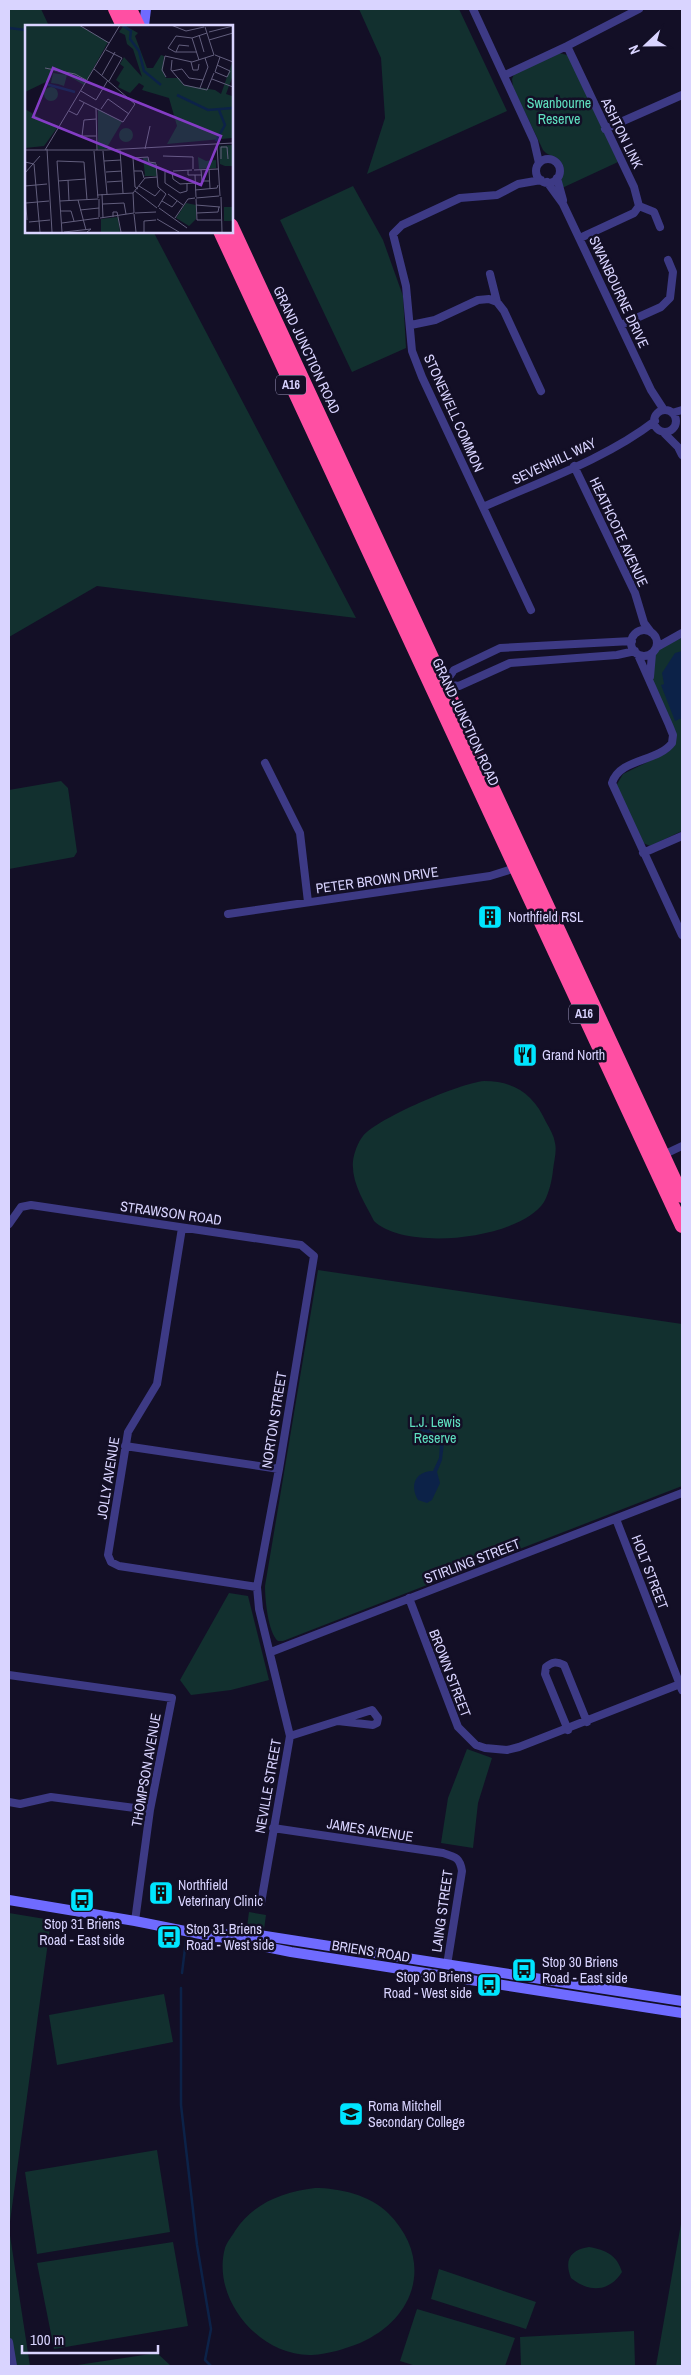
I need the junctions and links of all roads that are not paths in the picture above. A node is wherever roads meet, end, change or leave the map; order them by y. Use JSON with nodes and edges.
{"nodes":[{"id":1,"x":115,"y":9,"type":"edge"},
{"id":2,"x":130,"y":9,"type":"edge"},
{"id":3,"x":146,"y":9,"type":"edge"},
{"id":4,"x":473,"y":9,"type":"edge"},
{"id":5,"x":639,"y":9,"type":"edge"},
{"id":6,"x":123,"y":25,"type":"edge"},
{"id":7,"x":138,"y":25,"type":"edge"},
{"id":8,"x":144,"y":25,"type":"edge"},
{"id":9,"x":567,"y":46,"type":"junction"},
{"id":10,"x":504,"y":75,"type":"junction"},
{"id":11,"x":682,"y":95,"type":"edge"},
{"id":12,"x":605,"y":129,"type":"junction"},
{"id":13,"x":534,"y":141,"type":"junction"},
{"id":14,"x":546,"y":159,"type":"junction"},
{"id":15,"x":537,"y":166,"type":"junction"},
{"id":16,"x":557,"y":178,"type":"junction"},
{"id":17,"x":544,"y":181,"type":"junction"},
{"id":18,"x":518,"y":184,"type":"junction"},
{"id":19,"x":563,"y":204,"type":"junction"},
{"id":20,"x":639,"y":206,"type":"junction"},
{"id":21,"x":232,"y":227,"type":"edge"},
{"id":22,"x":660,"y":227,"type":"dead end"},
{"id":23,"x":220,"y":232,"type":"edge"},
{"id":24,"x":580,"y":238,"type":"junction"},
{"id":25,"x":668,"y":260,"type":"dead end"},
{"id":26,"x":490,"y":274,"type":"dead end"},
{"id":27,"x":497,"y":302,"type":"junction"},
{"id":28,"x":411,"y":325,"type":"junction"},
{"id":29,"x":621,"y":325,"type":"junction"},
{"id":30,"x":541,"y":391,"type":"dead end"},
{"id":31,"x":682,"y":410,"type":"edge"},
{"id":32,"x":669,"y":417,"type":"edge"},
{"id":33,"x":661,"y":430,"type":"junction"},
{"id":34,"x":634,"y":436,"type":"junction"},
{"id":35,"x":678,"y":447,"type":"junction"},
{"id":36,"x":682,"y":456,"type":"edge"},
{"id":37,"x":574,"y":466,"type":"junction"},
{"id":38,"x":483,"y":506,"type":"junction"},
{"id":39,"x":531,"y":610,"type":"dead end"},
{"id":40,"x":640,"y":610,"type":"junction"},
{"id":41,"x":652,"y":633,"type":"junction"},
{"id":42,"x":679,"y":635,"type":"edge"},
{"id":43,"x":634,"y":637,"type":"junction"},
{"id":44,"x":655,"y":650,"type":"junction"},
{"id":45,"x":636,"y":653,"type":"junction"},
{"id":46,"x":650,"y":678,"type":"junction"},
{"id":47,"x":439,"y":687,"type":"junction"},
{"id":48,"x":265,"y":763,"type":"dead end"},
{"id":49,"x":682,"y":836,"type":"edge"},
{"id":50,"x":643,"y":853,"type":"junction"},
{"id":51,"x":522,"y":866,"type":"junction"},
{"id":52,"x":308,"y":902,"type":"junction"},
{"id":53,"x":228,"y":914,"type":"dead end"},
{"id":54,"x":682,"y":935,"type":"edge"},
{"id":55,"x":682,"y":1146,"type":"edge"},
{"id":56,"x":658,"y":1158,"type":"junction"},
{"id":57,"x":682,"y":1196,"type":"edge"},
{"id":58,"x":9,"y":1224,"type":"edge"},
{"id":59,"x":682,"y":1226,"type":"edge"},
{"id":60,"x":182,"y":1228,"type":"junction"},
{"id":61,"x":314,"y":1256,"type":"joint"},
{"id":62,"x":125,"y":1446,"type":"junction"},
{"id":63,"x":279,"y":1469,"type":"junction"},
{"id":64,"x":682,"y":1493,"type":"edge"},
{"id":65,"x":616,"y":1519,"type":"junction"},
{"id":66,"x":257,"y":1587,"type":"junction"},
{"id":67,"x":409,"y":1598,"type":"junction"},
{"id":68,"x":271,"y":1652,"type":"junction"},
{"id":69,"x":9,"y":1675,"type":"edge"},
{"id":70,"x":681,"y":1687,"type":"edge"},
{"id":71,"x":338,"y":1721,"type":"dead end"},
{"id":72,"x":587,"y":1722,"type":"junction"},
{"id":73,"x":568,"y":1730,"type":"junction"},
{"id":74,"x":290,"y":1736,"type":"junction"},
{"id":75,"x":9,"y":1802,"type":"edge"},
{"id":76,"x":150,"y":1810,"type":"junction"},
{"id":77,"x":273,"y":1828,"type":"junction"},
{"id":78,"x":460,"y":1861,"type":"joint"},
{"id":79,"x":9,"y":1900,"type":"edge"},
{"id":80,"x":261,"y":1903,"type":"dead end"},
{"id":81,"x":135,"y":1921,"type":"junction"},
{"id":82,"x":204,"y":1934,"type":"junction"},
{"id":83,"x":447,"y":1965,"type":"junction"},
{"id":84,"x":445,"y":1976,"type":"junction"},
{"id":85,"x":682,"y":2001,"type":"edge"},
{"id":86,"x":682,"y":2013,"type":"edge"},
{"id":87,"x":9,"y":2342,"type":"edge"},
{"id":88,"x":13,"y":2366,"type":"edge"}],
"edges":[{"from":1,"to":6,"type":"highway"},
{"from":2,"to":7,"type":"highway"},
{"from":3,"to":8,"type":"main road"},
{"from":4,"to":10,"type":"street"},
{"from":5,"to":9,"type":"street"},
{"from":9,"to":10,"type":"street"},
{"from":9,"to":12,"type":"street","name":"ASHTON LINK"},
{"from":10,"to":13,"type":"street"},
{"from":11,"to":12,"type":"street"},
{"from":12,"to":20,"type":"street","name":"ASHTON LINK"},
{"from":13,"to":14,"type":"street"},
{"from":13,"to":15,"type":"street"},
{"from":14,"to":15,"type":"street"},
{"from":14,"to":16,"type":"street"},
{"from":15,"to":17,"type":"street"},
{"from":15,"to":18,"type":"street","name":"STONEWELL COMMON"},
{"from":16,"to":17,"type":"street"},
{"from":16,"to":19,"type":"street","name":"SWANBOURNE DRIVE"},
{"from":17,"to":18,"type":"street","name":"STONEWELL COMMON"},
{"from":17,"to":19,"type":"street","name":"SWANBOURNE DRIVE"},
{"from":18,"to":28,"type":"street","name":"STONEWELL COMMON"},
{"from":19,"to":24,"type":"street","name":"SWANBOURNE DRIVE"},
{"from":20,"to":22,"type":"street"},
{"from":20,"to":24,"type":"street"},
{"from":21,"to":47,"type":"highway","name":"GRAND JUNCTION ROAD","number":"A16"},
{"from":23,"to":47,"type":"highway","name":"GRAND JUNCTION ROAD","number":"A16"},
{"from":24,"to":29,"type":"street","name":"SWANBOURNE DRIVE"},
{"from":25,"to":29,"type":"street"},
{"from":26,"to":27,"type":"street"},
{"from":27,"to":28,"type":"street"},
{"from":27,"to":30,"type":"street"},
{"from":28,"to":38,"type":"street","name":"STONEWELL COMMON"},
{"from":29,"to":32,"type":"street","name":"SWANBOURNE DRIVE"},
{"from":31,"to":32,"type":"street","name":"SEVENHILL WAY"},
{"from":32,"to":33,"type":"street","name":"SEVENHILL WAY"},
{"from":32,"to":33,"type":"street"},
{"from":32,"to":34,"type":"street","name":"SEVENHILL WAY"},
{"from":32,"to":35,"type":"street","name":"SWANBOURNE DRIVE"},
{"from":33,"to":34,"type":"street","name":"SEVENHILL WAY"},
{"from":33,"to":35,"type":"street","name":"SWANBOURNE DRIVE"},
{"from":34,"to":37,"type":"street","name":"SEVENHILL WAY"},
{"from":35,"to":36,"type":"street","name":"SWANBOURNE DRIVE"},
{"from":37,"to":38,"type":"street","name":"SEVENHILL WAY"},
{"from":37,"to":40,"type":"street","name":"HEATHCOTE AVENUE"},
{"from":38,"to":39,"type":"street","name":"STONEWELL COMMON"},
{"from":40,"to":41,"type":"street","name":"HEATHCOTE AVENUE"},
{"from":40,"to":43,"type":"street","name":"HEATHCOTE AVENUE"},
{"from":41,"to":42,"type":"street"},
{"from":41,"to":43,"type":"street"},
{"from":41,"to":44,"type":"street"},
{"from":42,"to":44,"type":"street"},
{"from":43,"to":45,"type":"street"},
{"from":43,"to":47,"type":"street"},
{"from":44,"to":45,"type":"street"},
{"from":44,"to":46,"type":"street"},
{"from":45,"to":46,"type":"street"},
{"from":45,"to":47,"type":"street"},
{"from":46,"to":50,"type":"street"},
{"from":47,"to":51,"type":"highway","name":"GRAND JUNCTION ROAD","number":"A16"},
{"from":48,"to":52,"type":"street"},
{"from":49,"to":50,"type":"street"},
{"from":50,"to":54,"type":"street"},
{"from":51,"to":52,"type":"street","name":"PETER BROWN DRIVE"},
{"from":51,"to":56,"type":"highway","name":"GRAND JUNCTION ROAD","number":"A16"},
{"from":52,"to":53,"type":"street","name":"PETER BROWN DRIVE"},
{"from":55,"to":56,"type":"street"},
{"from":56,"to":57,"type":"highway","name":"GRAND JUNCTION ROAD","number":"A16"},
{"from":56,"to":59,"type":"highway","name":"GRAND JUNCTION ROAD","number":"A16"},
{"from":58,"to":60,"type":"street","name":"STRAWSON ROAD"},
{"from":60,"to":61,"type":"street","name":"STRAWSON ROAD"},
{"from":60,"to":62,"type":"street","name":"JOLLY AVENUE"},
{"from":61,"to":63,"type":"street","name":"NORTON STREET"},
{"from":62,"to":63,"type":"street"},
{"from":62,"to":66,"type":"street","name":"JOLLY AVENUE"},
{"from":63,"to":66,"type":"street","name":"NORTON STREET"},
{"from":64,"to":65,"type":"street","name":"STIRLING STREET"},
{"from":65,"to":67,"type":"street","name":"STIRLING STREET"},
{"from":65,"to":70,"type":"street","name":"HOLT STREET"},
{"from":66,"to":68,"type":"street","name":"NEVILLE STREET"},
{"from":67,"to":68,"type":"street","name":"STIRLING STREET"},
{"from":67,"to":73,"type":"street","name":"BROWN STREET"},
{"from":68,"to":74,"type":"street","name":"NEVILLE STREET"},
{"from":69,"to":76,"type":"street","name":"THOMPSON AVENUE"},
{"from":70,"to":72,"type":"street","name":"BROWN STREET"},
{"from":71,"to":74,"type":"street"},
{"from":72,"to":73,"type":"street","name":"BROWN STREET"},
{"from":72,"to":73,"type":"street"},
{"from":74,"to":77,"type":"street","name":"NEVILLE STREET"},
{"from":75,"to":76,"type":"street"},
{"from":76,"to":81,"type":"street","name":"THOMPSON AVENUE"},
{"from":77,"to":78,"type":"street","name":"JAMES AVENUE"},
{"from":77,"to":80,"type":"street","name":"NEVILLE STREET"},
{"from":78,"to":83,"type":"street","name":"LAING STREET"},
{"from":79,"to":81,"type":"main road","name":"BRIENS ROAD"},
{"from":81,"to":82,"type":"main road","name":"BRIENS ROAD"},
{"from":82,"to":83,"type":"main road","name":"BRIENS ROAD"},
{"from":82,"to":84,"type":"main road","name":"BRIENS ROAD"},
{"from":83,"to":84,"type":"main road"},
{"from":83,"to":85,"type":"main road","name":"BRIENS ROAD"},
{"from":84,"to":86,"type":"main road","name":"BRIENS ROAD"},
{"from":87,"to":88,"type":"street"}]}
